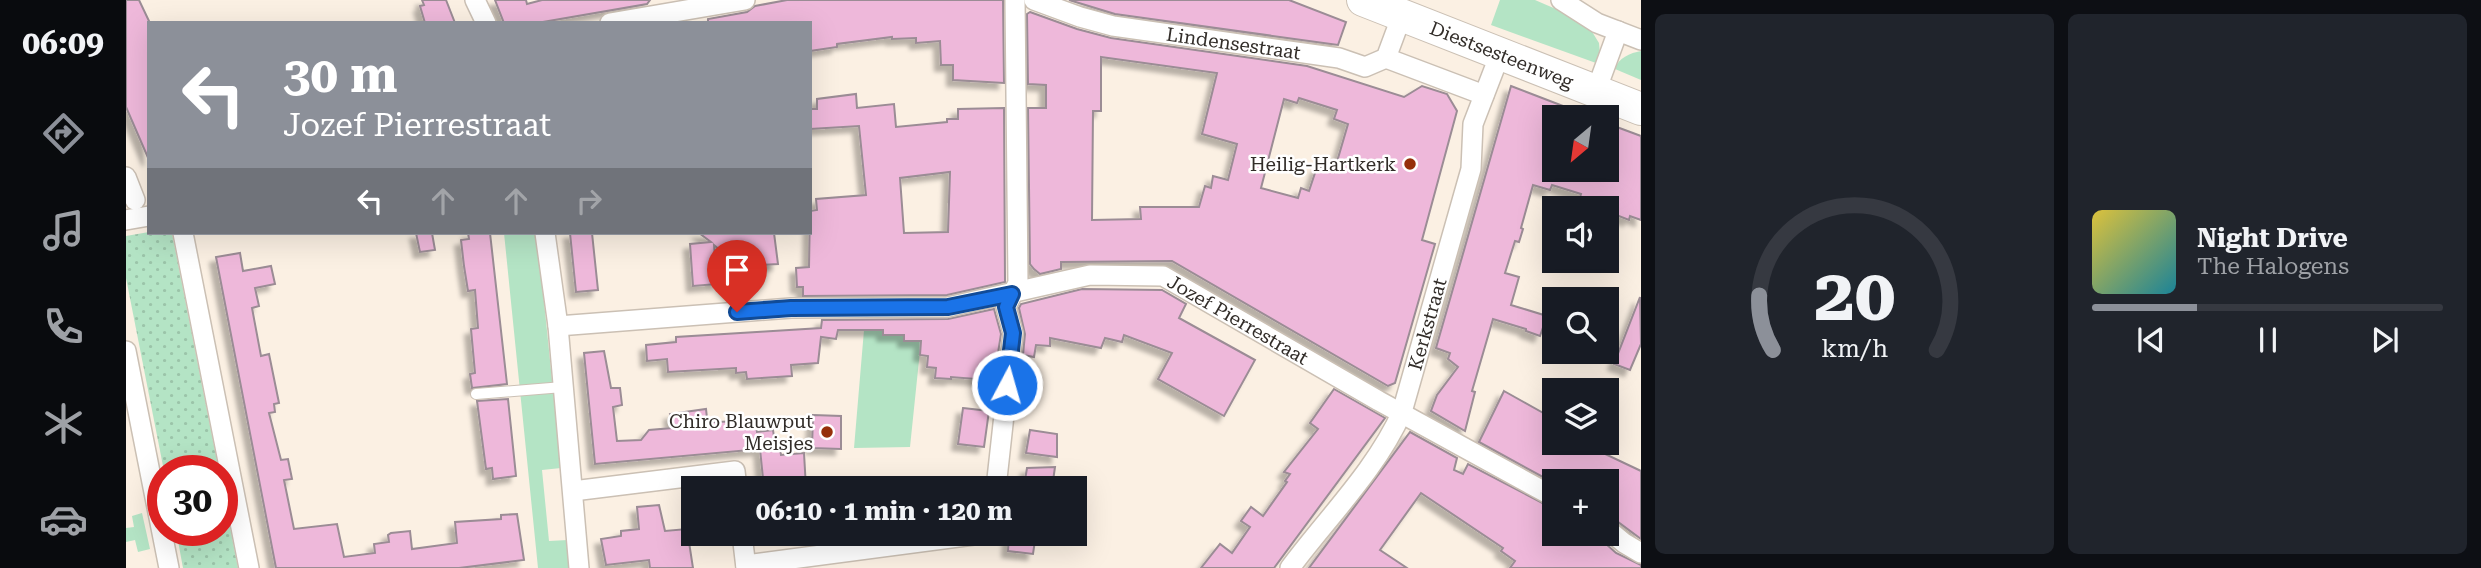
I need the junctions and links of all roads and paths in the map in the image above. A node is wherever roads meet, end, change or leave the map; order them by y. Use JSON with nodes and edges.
{"nodes":[{"id":1,"x":475,"y":0,"type":"edge"},
{"id":2,"x":745,"y":0,"type":"edge"},
{"id":3,"x":1016,"y":0,"type":"edge"},
{"id":4,"x":1034,"y":0,"type":"edge"},
{"id":5,"x":1363,"y":0,"type":"edge"},
{"id":6,"x":1561,"y":0,"type":"edge"},
{"id":7,"x":662,"y":7,"type":"edge"},
{"id":8,"x":1402,"y":15,"type":"junction"},
{"id":9,"x":485,"y":21,"type":"edge"},
{"id":10,"x":616,"y":21,"type":"edge"},
{"id":11,"x":1619,"y":32,"type":"junction"},
{"id":12,"x":1641,"y":40,"type":"edge"},
{"id":13,"x":1500,"y":54,"type":"junction"},
{"id":14,"x":1386,"y":58,"type":"junction"},
{"id":15,"x":1596,"y":91,"type":"junction"},
{"id":16,"x":1484,"y":95,"type":"junction"},
{"id":17,"x":1641,"y":109,"type":"edge"},
{"id":18,"x":126,"y":177,"type":"edge"},
{"id":19,"x":137,"y":200,"type":"edge"},
{"id":20,"x":147,"y":216,"type":"edge"},
{"id":21,"x":126,"y":220,"type":"edge"},
{"id":22,"x":183,"y":235,"type":"edge"},
{"id":23,"x":545,"y":235,"type":"edge"},
{"id":24,"x":1012,"y":294,"type":"junction"},
{"id":25,"x":558,"y":326,"type":"junction"},
{"id":26,"x":126,"y":354,"type":"edge"},
{"id":27,"x":563,"y":387,"type":"junction"},
{"id":28,"x":476,"y":394,"type":"dead end"},
{"id":29,"x":1402,"y":412,"type":"junction"},
{"id":30,"x":694,"y":476,"type":"edge"},
{"id":31,"x":736,"y":476,"type":"edge"},
{"id":32,"x":997,"y":476,"type":"edge"},
{"id":33,"x":681,"y":478,"type":"edge"},
{"id":34,"x":1542,"y":490,"type":"edge"},
{"id":35,"x":573,"y":491,"type":"junction"},
{"id":36,"x":1619,"y":539,"type":"edge"},
{"id":37,"x":743,"y":546,"type":"edge"},
{"id":38,"x":896,"y":546,"type":"edge"},
{"id":39,"x":1641,"y":553,"type":"edge"},
{"id":40,"x":746,"y":567,"type":"edge"},
{"id":41,"x":169,"y":568,"type":"edge"},
{"id":42,"x":249,"y":568,"type":"edge"},
{"id":43,"x":579,"y":568,"type":"edge"},
{"id":44,"x":1290,"y":568,"type":"edge"}],
"edges":[{"from":1,"to":9,"type":"street"},
{"from":2,"to":7,"type":"street"},
{"from":3,"to":24,"type":"street"},
{"from":4,"to":14,"type":"street","name":"Lindensestraat"},
{"from":5,"to":8,"type":"main road","name":"Diestsesteenweg"},
{"from":6,"to":11,"type":"street"},
{"from":7,"to":10,"type":"street"},
{"from":8,"to":13,"type":"main road","name":"Diestsesteenweg"},
{"from":8,"to":14,"type":"street"},
{"from":11,"to":12,"type":"street"},
{"from":11,"to":15,"type":"street"},
{"from":13,"to":15,"type":"main road","name":"Diestsesteenweg"},
{"from":13,"to":16,"type":"street","name":"Kerkstraat"},
{"from":14,"to":16,"type":"street"},
{"from":15,"to":17,"type":"main road","name":"Diestsesteenweg"},
{"from":16,"to":29,"type":"street","name":"Kerkstraat"},
{"from":18,"to":19,"type":"street"},
{"from":20,"to":21,"type":"street"},
{"from":22,"to":42,"type":"street"},
{"from":23,"to":25,"type":"street"},
{"from":24,"to":25,"type":"street","name":"Jozef Pierrestraat"},
{"from":24,"to":29,"type":"street","name":"Jozef Pierrestraat"},
{"from":24,"to":32,"type":"street"},
{"from":25,"to":27,"type":"street"},
{"from":26,"to":41,"type":"street"},
{"from":27,"to":28,"type":"lane"},
{"from":27,"to":35,"type":"street"},
{"from":29,"to":34,"type":"street","name":"Jozef Pierrestraat"},
{"from":29,"to":44,"type":"street","name":"Kerkstraat"},
{"from":30,"to":31,"type":"street"},
{"from":33,"to":35,"type":"street"},
{"from":35,"to":43,"type":"street"},
{"from":36,"to":39,"type":"street"},
{"from":37,"to":40,"type":"street"},
{"from":38,"to":40,"type":"street"}]}
